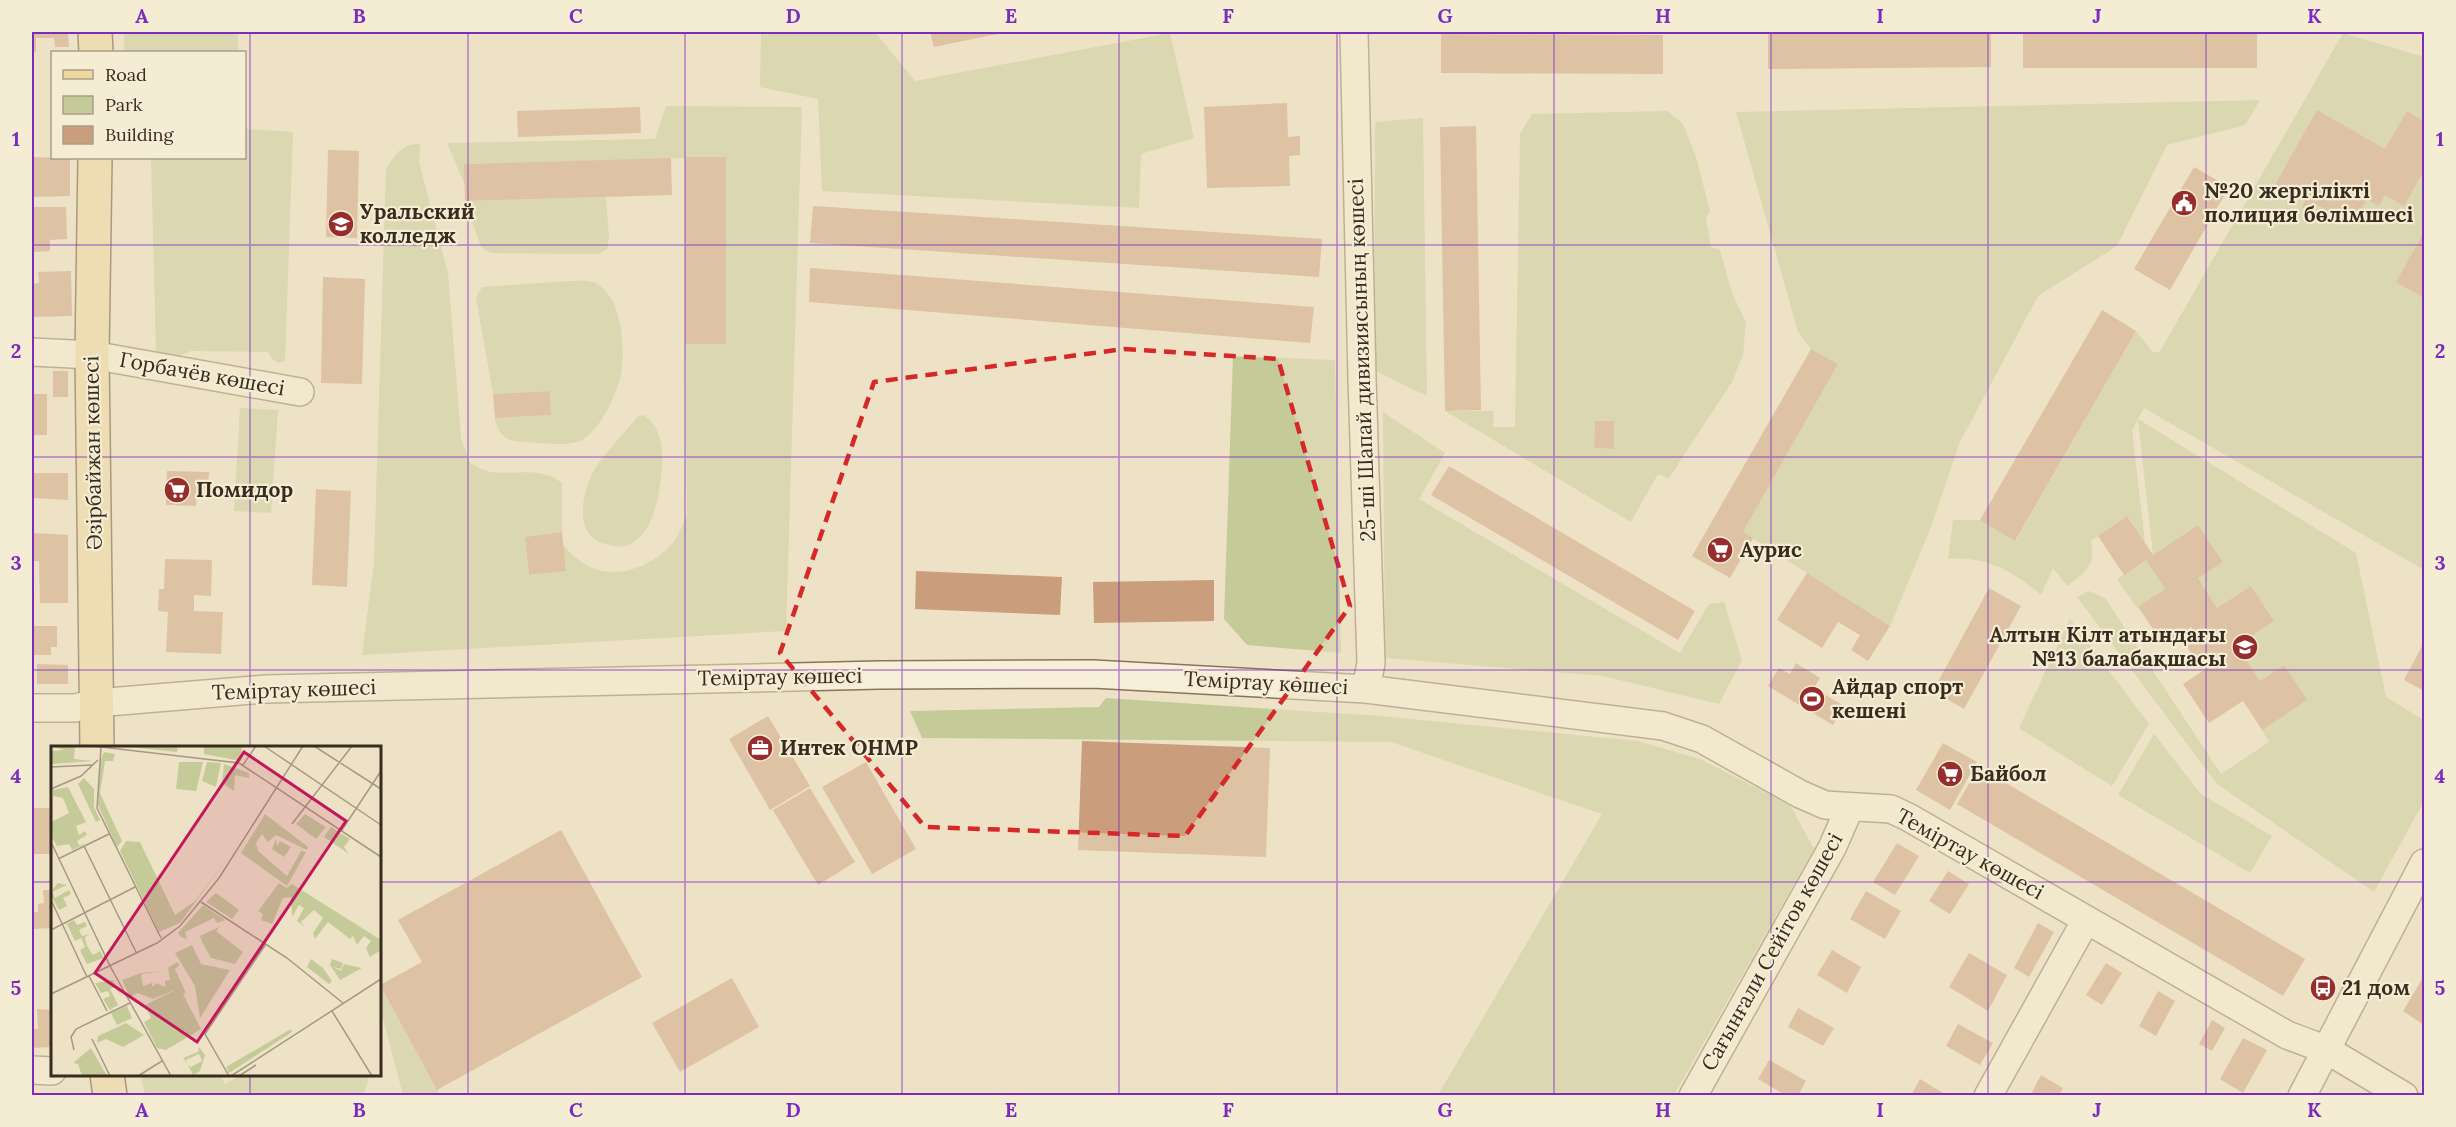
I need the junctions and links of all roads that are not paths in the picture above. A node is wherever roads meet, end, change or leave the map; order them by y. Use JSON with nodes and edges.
{"nodes":[{"id":1,"x":95,"y":32,"type":"edge"},
{"id":2,"x":1354,"y":32,"type":"edge"},
{"id":3,"x":96,"y":51,"type":"edge"},
{"id":4,"x":95,"y":159,"type":"edge"},
{"id":5,"x":32,"y":352,"type":"edge"},
{"id":6,"x":92,"y":355,"type":"junction"},
{"id":7,"x":300,"y":392,"type":"dead end"},
{"id":8,"x":1366,"y":689,"type":"junction"},
{"id":9,"x":96,"y":703,"type":"junction"},
{"id":10,"x":32,"y":708,"type":"edge"},
{"id":11,"x":97,"y":746,"type":"edge"},
{"id":12,"x":1850,"y":807,"type":"junction"},
{"id":13,"x":2424,"y":863,"type":"edge"},
{"id":14,"x":2086,"y":920,"type":"junction"},
{"id":15,"x":2327,"y":1050,"type":"junction"},
{"id":16,"x":32,"y":1071,"type":"edge"},
{"id":17,"x":51,"y":1071,"type":"edge"},
{"id":18,"x":107,"y":1076,"type":"edge"},
{"id":19,"x":110,"y":1095,"type":"edge"},
{"id":20,"x":1693,"y":1095,"type":"edge"},
{"id":21,"x":1988,"y":1095,"type":"edge"},
{"id":22,"x":2302,"y":1095,"type":"edge"},
{"id":23,"x":2404,"y":1095,"type":"edge"}],
"edges":[{"from":1,"to":3,"type":"main road"},
{"from":2,"to":8,"type":"street","name":"25-ші Шапай дивизиясының көшесі"},
{"from":4,"to":6,"type":"main road","name":"Әзірбайжан көшесі"},
{"from":5,"to":6,"type":"street","name":"Горбачёв көшесі"},
{"from":6,"to":7,"type":"street","name":"Горбачёв көшесі"},
{"from":6,"to":9,"type":"main road","name":"Әзірбайжан көшесі"},
{"from":8,"to":9,"type":"street","name":"Теміртау көшесі"},
{"from":8,"to":12,"type":"street","name":"Теміртау көшесі"},
{"from":9,"to":10,"type":"street","name":"Теміртау көшесі"},
{"from":9,"to":11,"type":"main road","name":"Әзірбайжан көшесі"},
{"from":12,"to":14,"type":"street","name":"Теміртау көшесі"},
{"from":12,"to":20,"type":"street","name":"Сағынғали Сейітов көшесі"},
{"from":13,"to":15,"type":"street"},
{"from":14,"to":15,"type":"street","name":"Теміртау көшесі"},
{"from":14,"to":21,"type":"street"},
{"from":15,"to":22,"type":"street"},
{"from":15,"to":23,"type":"street","name":"Теміртау көшесі"},
{"from":16,"to":17,"type":"street"},
{"from":18,"to":19,"type":"main road"}]}
